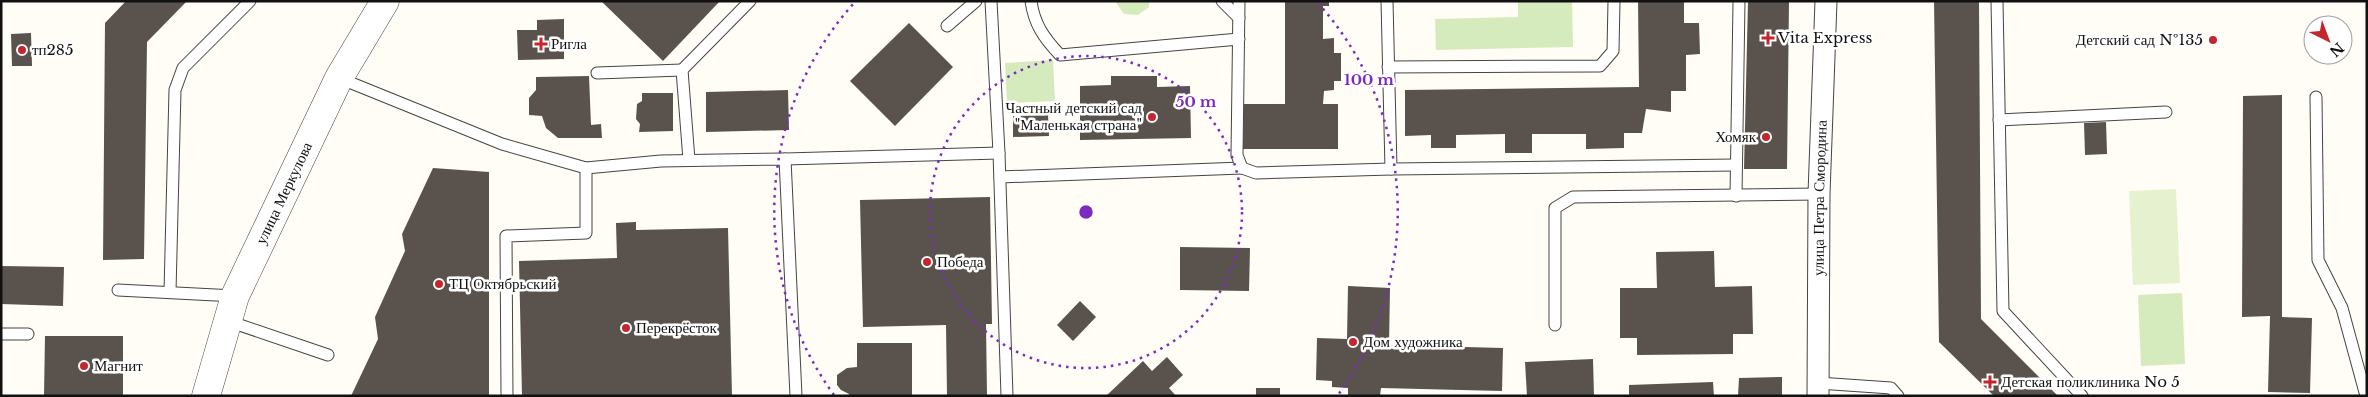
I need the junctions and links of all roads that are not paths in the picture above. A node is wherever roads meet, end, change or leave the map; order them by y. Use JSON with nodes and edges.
{"nodes":[{"id":1,"x":250,"y":1,"type":"edge"},
{"id":2,"x":750,"y":1,"type":"edge"},
{"id":3,"x":976,"y":1,"type":"edge"},
{"id":4,"x":991,"y":1,"type":"edge"},
{"id":5,"x":1031,"y":1,"type":"edge"},
{"id":6,"x":1222,"y":1,"type":"edge"},
{"id":7,"x":1239,"y":1,"type":"edge"},
{"id":8,"x":1387,"y":1,"type":"edge"},
{"id":9,"x":1614,"y":1,"type":"edge"},
{"id":10,"x":1739,"y":1,"type":"edge"},
{"id":11,"x":1826,"y":1,"type":"edge"},
{"id":12,"x":1997,"y":1,"type":"edge"},
{"id":13,"x":381,"y":3,"type":"edge"},
{"id":14,"x":1240,"y":18,"type":"junction"},
{"id":15,"x":948,"y":26,"type":"dead end"},
{"id":16,"x":1239,"y":39,"type":"junction"},
{"id":17,"x":1388,"y":67,"type":"junction"},
{"id":18,"x":682,"y":70,"type":"junction"},
{"id":19,"x":597,"y":73,"type":"dead end"},
{"id":20,"x":339,"y":78,"type":"junction"},
{"id":21,"x":2316,"y":98,"type":"dead end"},
{"id":22,"x":2166,"y":112,"type":"dead end"},
{"id":23,"x":1999,"y":120,"type":"junction"},
{"id":24,"x":999,"y":153,"type":"junction"},
{"id":25,"x":785,"y":159,"type":"junction"},
{"id":26,"x":689,"y":160,"type":"junction"},
{"id":27,"x":1736,"y":166,"type":"junction"},
{"id":28,"x":586,"y":168,"type":"junction"},
{"id":29,"x":1242,"y":168,"type":"junction"},
{"id":30,"x":1391,"y":169,"type":"junction"},
{"id":31,"x":1000,"y":177,"type":"junction"},
{"id":32,"x":1818,"y":194,"type":"junction"},
{"id":33,"x":1736,"y":196,"type":"junction"},
{"id":34,"x":118,"y":290,"type":"dead end"},
{"id":35,"x":170,"y":292,"type":"junction"},
{"id":36,"x":235,"y":296,"type":"junction"},
{"id":37,"x":228,"y":321,"type":"junction"},
{"id":38,"x":1555,"y":325,"type":"dead end"},
{"id":39,"x":1,"y":334,"type":"edge"},
{"id":40,"x":28,"y":334,"type":"dead end"},
{"id":41,"x":328,"y":355,"type":"dead end"},
{"id":42,"x":1818,"y":389,"type":"edge"},
{"id":43,"x":206,"y":396,"type":"edge"},
{"id":44,"x":507,"y":396,"type":"edge"},
{"id":45,"x":796,"y":396,"type":"edge"},
{"id":46,"x":1007,"y":396,"type":"edge"},
{"id":47,"x":1898,"y":396,"type":"edge"},
{"id":48,"x":2082,"y":396,"type":"edge"},
{"id":49,"x":2366,"y":396,"type":"edge"}],
"edges":[{"from":1,"to":35,"type":"lane"},
{"from":2,"to":18,"type":"lane"},
{"from":3,"to":15,"type":"lane"},
{"from":4,"to":24,"type":"lane"},
{"from":5,"to":16,"type":"lane"},
{"from":6,"to":14,"type":"lane"},
{"from":7,"to":14,"type":"lane"},
{"from":8,"to":17,"type":"lane"},
{"from":9,"to":17,"type":"lane"},
{"from":10,"to":27,"type":"lane"},
{"from":11,"to":32,"type":"street","name":"улица Петра Смородина"},
{"from":12,"to":23,"type":"lane"},
{"from":13,"to":20,"type":"street","name":"улица Меркулова"},
{"from":14,"to":16,"type":"lane"},
{"from":16,"to":29,"type":"lane"},
{"from":17,"to":30,"type":"lane"},
{"from":18,"to":19,"type":"lane"},
{"from":18,"to":26,"type":"lane"},
{"from":20,"to":28,"type":"lane"},
{"from":20,"to":36,"type":"street","name":"улица Меркулова"},
{"from":21,"to":49,"type":"lane"},
{"from":22,"to":23,"type":"lane"},
{"from":23,"to":48,"type":"lane"},
{"from":24,"to":25,"type":"lane"},
{"from":24,"to":31,"type":"lane"},
{"from":25,"to":26,"type":"lane"},
{"from":25,"to":45,"type":"lane"},
{"from":26,"to":28,"type":"lane"},
{"from":27,"to":30,"type":"lane"},
{"from":27,"to":33,"type":"lane"},
{"from":28,"to":44,"type":"lane"},
{"from":29,"to":30,"type":"lane"},
{"from":29,"to":31,"type":"lane"},
{"from":31,"to":46,"type":"lane"},
{"from":32,"to":33,"type":"lane"},
{"from":32,"to":42,"type":"street","name":"улица Петра Смородина"},
{"from":33,"to":38,"type":"lane"},
{"from":34,"to":35,"type":"lane"},
{"from":35,"to":36,"type":"lane"},
{"from":36,"to":37,"type":"street","name":"улица Меркулова"},
{"from":37,"to":41,"type":"lane"},
{"from":37,"to":43,"type":"street","name":"улица Меркулова"},
{"from":39,"to":40,"type":"lane"},
{"from":42,"to":47,"type":"lane"}]}
